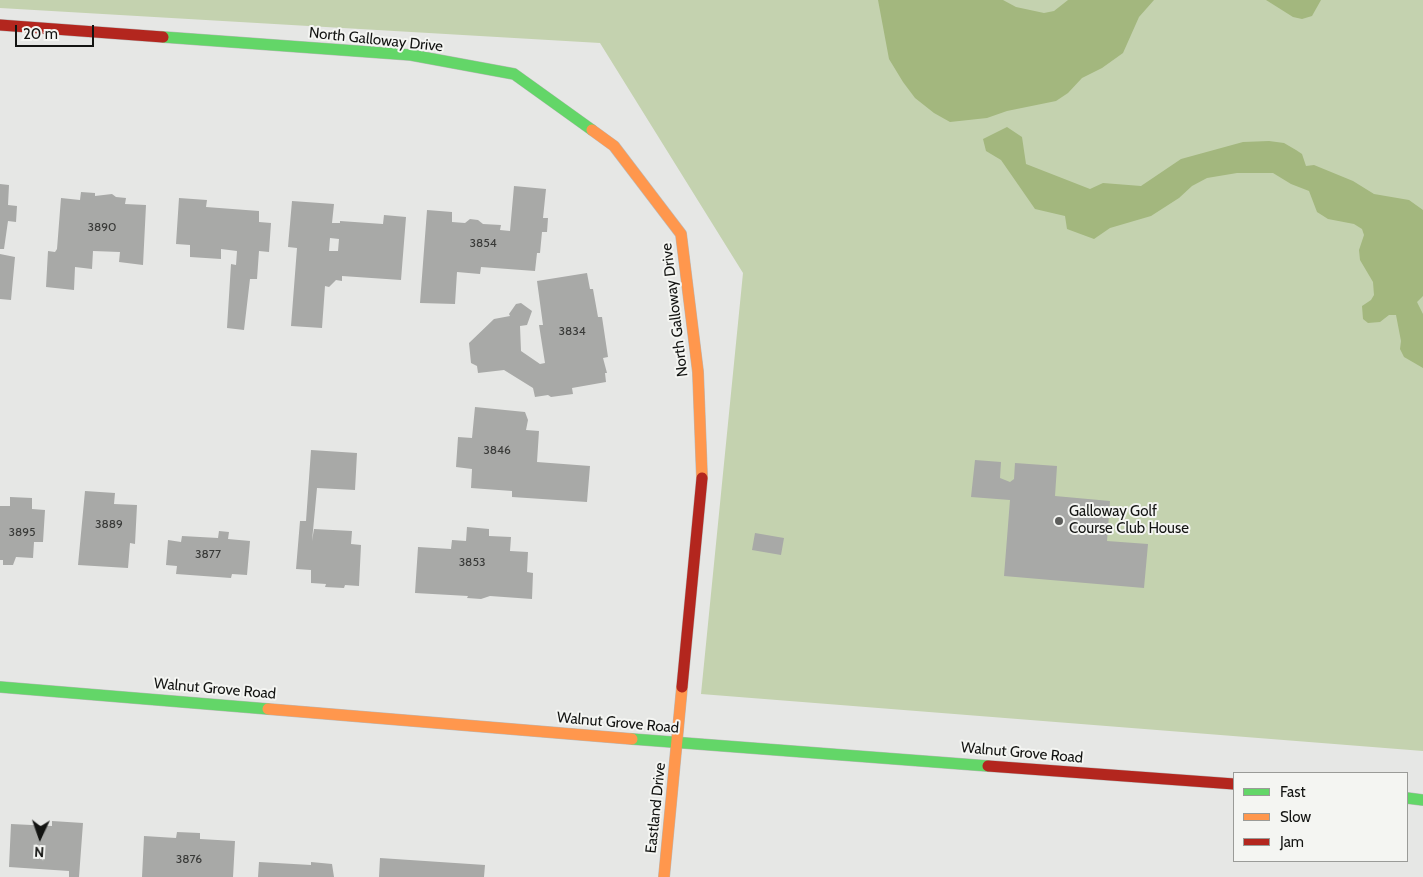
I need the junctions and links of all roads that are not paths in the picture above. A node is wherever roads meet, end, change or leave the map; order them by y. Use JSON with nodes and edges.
{"nodes":[{"id":1,"x":0,"y":25,"type":"edge"},
{"id":2,"x":0,"y":687,"type":"edge"},
{"id":3,"x":678,"y":743,"type":"junction"},
{"id":4,"x":1233,"y":784,"type":"edge"},
{"id":5,"x":1408,"y":798,"type":"edge"},
{"id":6,"x":1423,"y":800,"type":"edge"},
{"id":7,"x":664,"y":877,"type":"edge"}],
"edges":[{"from":1,"to":3,"type":"street","name":"North Galloway Drive"},
{"from":2,"to":3,"type":"street","name":"Walnut Grove Road"},
{"from":3,"to":4,"type":"street","name":"Walnut Grove Road"},
{"from":3,"to":7,"type":"street","name":"Eastland Drive"},
{"from":5,"to":6,"type":"street"}]}
